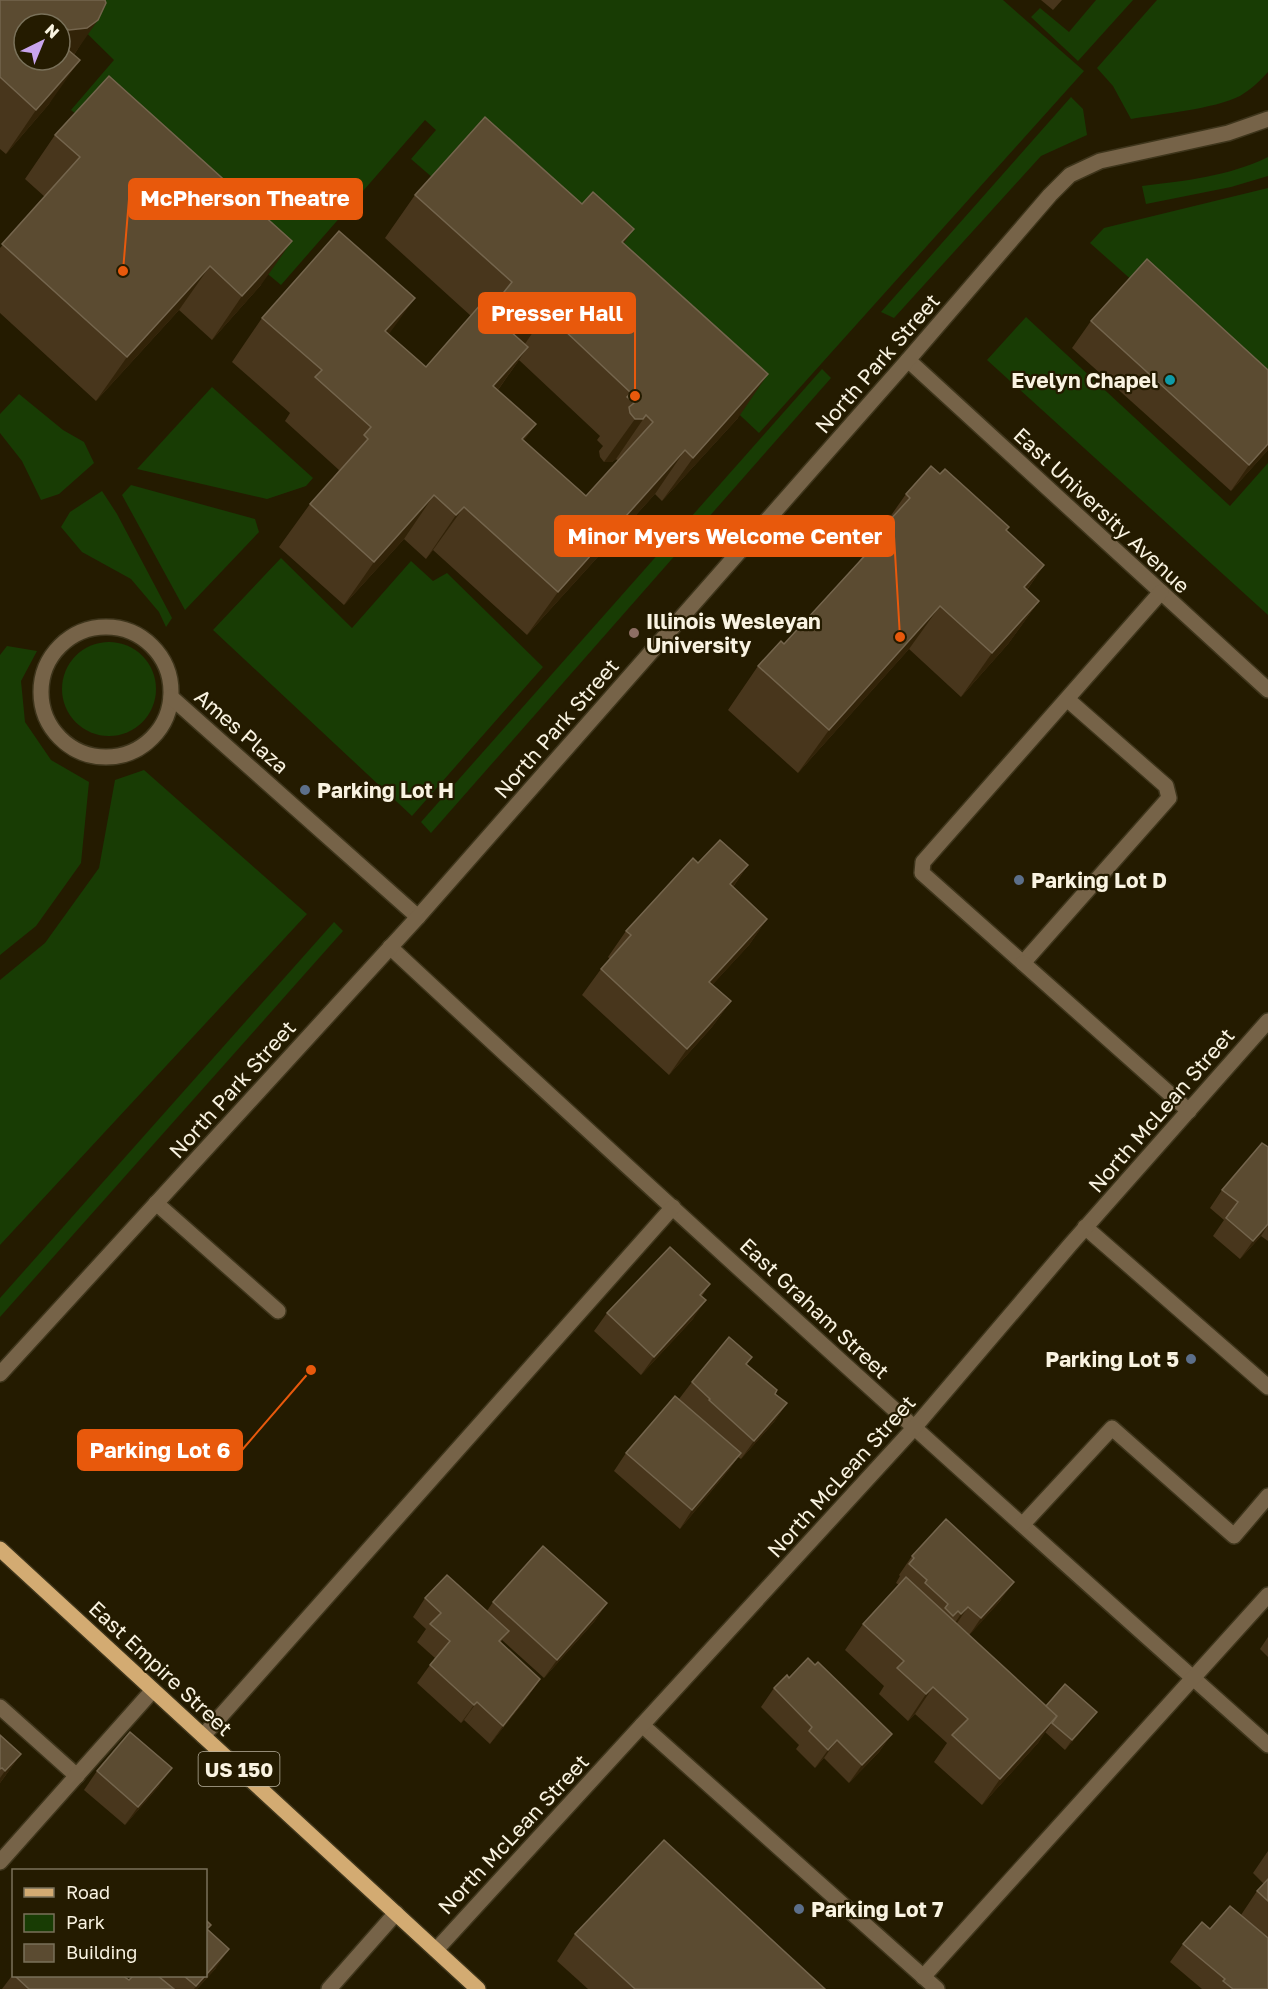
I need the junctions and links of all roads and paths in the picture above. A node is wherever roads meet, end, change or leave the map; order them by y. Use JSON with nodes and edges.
{"nodes":[{"id":1,"x":1268,"y":119,"type":"edge"},
{"id":2,"x":908,"y":360,"type":"junction"},
{"id":3,"x":1161,"y":592,"type":"junction"},
{"id":4,"x":1268,"y":690,"type":"edge"},
{"id":5,"x":171,"y":697,"type":"junction"},
{"id":6,"x":1067,"y":699,"type":"junction"},
{"id":7,"x":418,"y":917,"type":"junction"},
{"id":8,"x":390,"y":947,"type":"junction"},
{"id":9,"x":1023,"y":963,"type":"junction"},
{"id":10,"x":1268,"y":1021,"type":"edge"},
{"id":11,"x":1189,"y":1111,"type":"junction"},
{"id":12,"x":156,"y":1203,"type":"junction"},
{"id":13,"x":673,"y":1207,"type":"junction"},
{"id":14,"x":1085,"y":1227,"type":"junction"},
{"id":15,"x":278,"y":1311,"type":"dead end"},
{"id":16,"x":0,"y":1374,"type":"edge"},
{"id":17,"x":1268,"y":1387,"type":"edge"},
{"id":18,"x":914,"y":1428,"type":"junction"},
{"id":19,"x":1268,"y":1496,"type":"edge"},
{"id":20,"x":1023,"y":1524,"type":"junction"},
{"id":21,"x":0,"y":1549,"type":"edge"},
{"id":22,"x":1268,"y":1595,"type":"edge"},
{"id":23,"x":1193,"y":1678,"type":"junction"},
{"id":24,"x":153,"y":1690,"type":"junction"},
{"id":25,"x":0,"y":1707,"type":"edge"},
{"id":26,"x":642,"y":1725,"type":"junction"},
{"id":27,"x":203,"y":1736,"type":"junction"},
{"id":28,"x":1268,"y":1745,"type":"edge"},
{"id":29,"x":77,"y":1776,"type":"junction"},
{"id":30,"x":0,"y":1862,"type":"edge"},
{"id":31,"x":396,"y":1913,"type":"junction"},
{"id":32,"x":436,"y":1950,"type":"junction"},
{"id":33,"x":923,"y":1977,"type":"junction"},
{"id":34,"x":329,"y":1989,"type":"edge"},
{"id":35,"x":478,"y":1989,"type":"edge"},
{"id":36,"x":937,"y":1989,"type":"edge"}],
"edges":[{"from":1,"to":2,"type":"street","name":"North Park Street"},
{"from":2,"to":3,"type":"street","name":"East University Avenue"},
{"from":2,"to":7,"type":"street","name":"North Park Street"},
{"from":3,"to":4,"type":"street","name":"East University Avenue"},
{"from":3,"to":6,"type":"street"},
{"from":5,"to":5,"type":"street","name":"Ames Plaza"},
{"from":5,"to":7,"type":"street","name":"Ames Plaza"},
{"from":6,"to":9,"type":"street"},
{"from":6,"to":9,"type":"street"},
{"from":7,"to":8,"type":"street","name":"North Park Street"},
{"from":8,"to":12,"type":"street","name":"North Park Street"},
{"from":8,"to":13,"type":"street","name":"East Graham Street"},
{"from":9,"to":11,"type":"street"},
{"from":10,"to":11,"type":"street","name":"North McLean Street"},
{"from":11,"to":14,"type":"street","name":"North McLean Street"},
{"from":12,"to":15,"type":"street"},
{"from":12,"to":16,"type":"street","name":"North Park Street"},
{"from":13,"to":18,"type":"street","name":"East Graham Street"},
{"from":13,"to":27,"type":"street"},
{"from":14,"to":17,"type":"street"},
{"from":14,"to":18,"type":"street","name":"North McLean Street"},
{"from":18,"to":20,"type":"street","name":"East Graham Street"},
{"from":18,"to":26,"type":"street","name":"North McLean Street"},
{"from":19,"to":20,"type":"street"},
{"from":20,"to":23,"type":"street","name":"East Graham Street"},
{"from":21,"to":24,"type":"main road","name":"East Empire Street","number":"US 150"},
{"from":22,"to":23,"type":"street"},
{"from":23,"to":28,"type":"street","name":"East Graham Street"},
{"from":23,"to":33,"type":"street"},
{"from":24,"to":27,"type":"main road","name":"East Empire Street","number":"US 150"},
{"from":24,"to":29,"type":"street"},
{"from":25,"to":29,"type":"street"},
{"from":26,"to":32,"type":"street","name":"North McLean Street"},
{"from":26,"to":33,"type":"street"},
{"from":27,"to":31,"type":"main road","name":"East Empire Street","number":"US 150"},
{"from":29,"to":30,"type":"street"},
{"from":31,"to":32,"type":"main road","name":"East Empire Street","number":"US 150"},
{"from":31,"to":34,"type":"street"},
{"from":32,"to":35,"type":"main road","name":"East Empire Street","number":"US 150"},
{"from":33,"to":36,"type":"street"}]}
